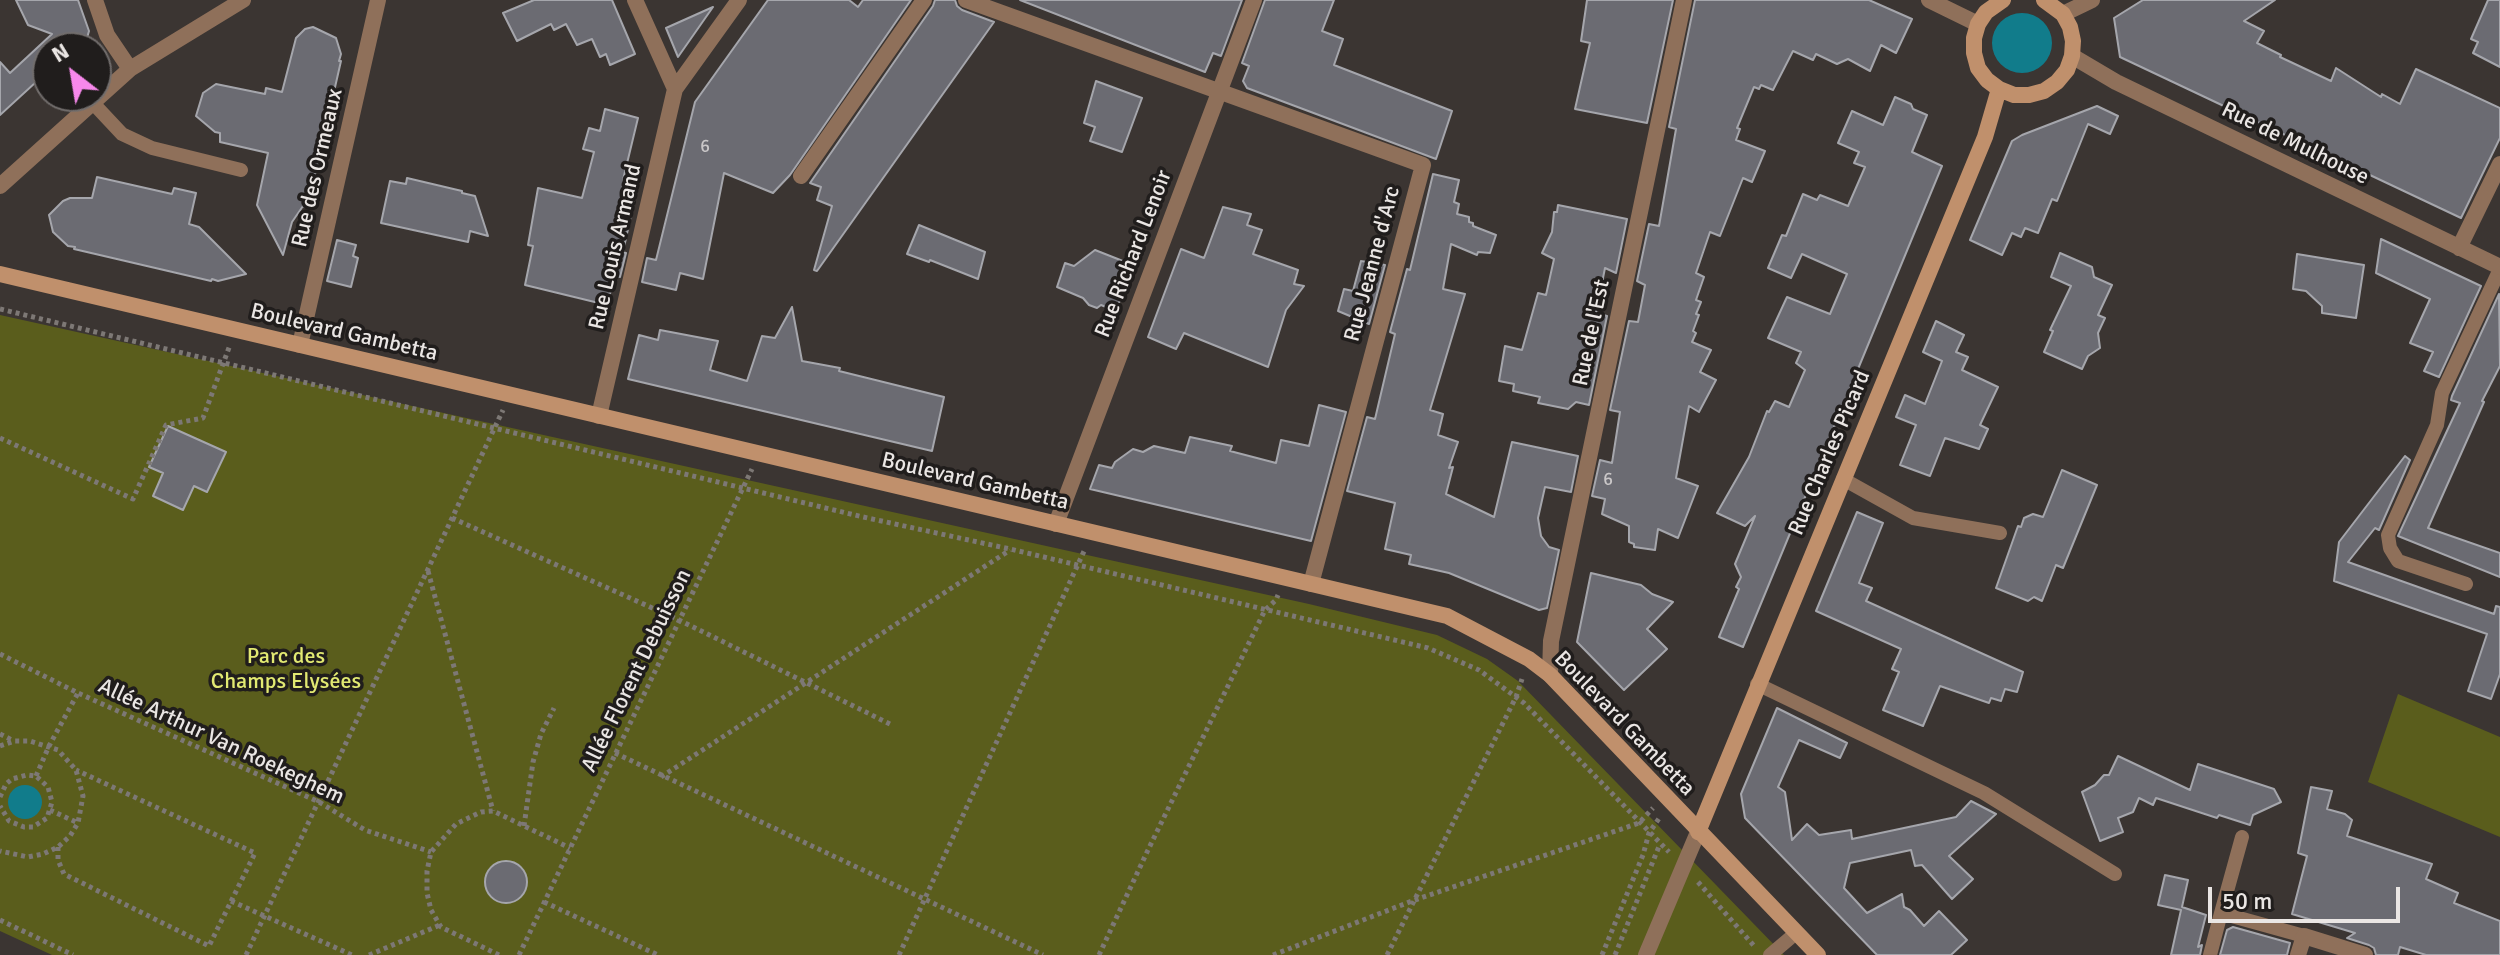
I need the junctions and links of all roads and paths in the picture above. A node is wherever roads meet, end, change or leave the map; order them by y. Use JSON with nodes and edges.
{"nodes":[{"id":1,"x":95,"y":0,"type":"edge"},
{"id":2,"x":243,"y":0,"type":"edge"},
{"id":3,"x":378,"y":0,"type":"edge"},
{"id":4,"x":635,"y":0,"type":"edge"},
{"id":5,"x":739,"y":0,"type":"edge"},
{"id":6,"x":924,"y":0,"type":"edge"},
{"id":7,"x":966,"y":0,"type":"edge"},
{"id":8,"x":1254,"y":0,"type":"edge"},
{"id":9,"x":1684,"y":0,"type":"edge"},
{"id":10,"x":1929,"y":0,"type":"edge"},
{"id":11,"x":2003,"y":0,"type":"edge"},
{"id":12,"x":2044,"y":0,"type":"edge"},
{"id":13,"x":2092,"y":0,"type":"edge"},
{"id":14,"x":2063,"y":14,"type":"junction"},
{"id":15,"x":1978,"y":24,"type":"junction"},
{"id":16,"x":2072,"y":56,"type":"junction"},
{"id":17,"x":130,"y":69,"type":"junction"},
{"id":18,"x":112,"y":85,"type":"edge"},
{"id":19,"x":675,"y":89,"type":"junction"},
{"id":20,"x":1999,"y":89,"type":"junction"},
{"id":21,"x":1219,"y":92,"type":"junction"},
{"id":22,"x":81,"y":112,"type":"edge"},
{"id":23,"x":101,"y":112,"type":"edge"},
{"id":24,"x":2500,"y":164,"type":"edge"},
{"id":25,"x":241,"y":170,"type":"dead end"},
{"id":26,"x":801,"y":176,"type":"dead end"},
{"id":27,"x":0,"y":186,"type":"edge"},
{"id":28,"x":2459,"y":248,"type":"junction"},
{"id":29,"x":2500,"y":268,"type":"edge"},
{"id":30,"x":0,"y":274,"type":"edge"},
{"id":31,"x":0,"y":309,"type":"edge"},
{"id":32,"x":236,"y":330,"type":"junction"},
{"id":33,"x":300,"y":345,"type":"junction"},
{"id":34,"x":223,"y":363,"type":"junction"},
{"id":35,"x":510,"y":395,"type":"junction"},
{"id":36,"x":599,"y":416,"type":"junction"},
{"id":37,"x":494,"y":428,"type":"junction"},
{"id":38,"x":0,"y":438,"type":"edge"},
{"id":39,"x":759,"y":453,"type":"junction"},
{"id":40,"x":1843,"y":479,"type":"junction"},
{"id":41,"x":743,"y":488,"type":"junction"},
{"id":42,"x":452,"y":518,"type":"junction"},
{"id":43,"x":1056,"y":524,"type":"junction"},
{"id":44,"x":1091,"y":532,"type":"junction"},
{"id":45,"x":2000,"y":533,"type":"dead end"},
{"id":46,"x":1010,"y":549,"type":"junction"},
{"id":47,"x":1079,"y":566,"type":"junction"},
{"id":48,"x":428,"y":570,"type":"junction"},
{"id":49,"x":1284,"y":578,"type":"junction"},
{"id":50,"x":1311,"y":584,"type":"junction"},
{"id":51,"x":2466,"y":584,"type":"dead end"},
{"id":52,"x":1265,"y":610,"type":"junction"},
{"id":53,"x":679,"y":620,"type":"junction"},
{"id":54,"x":0,"y":654,"type":"edge"},
{"id":55,"x":1529,"y":659,"type":"junction"},
{"id":56,"x":1550,"y":675,"type":"junction"},
{"id":57,"x":805,"y":682,"type":"junction"},
{"id":58,"x":1757,"y":684,"type":"junction"},
{"id":59,"x":78,"y":693,"type":"junction"},
{"id":60,"x":1516,"y":697,"type":"junction"},
{"id":61,"x":554,"y":708,"type":"dead end"},
{"id":62,"x":892,"y":725,"type":"dead end"},
{"id":63,"x":0,"y":734,"type":"edge"},
{"id":64,"x":15,"y":741,"type":"junction"},
{"id":65,"x":0,"y":746,"type":"edge"},
{"id":66,"x":49,"y":746,"type":"junction"},
{"id":67,"x":615,"y":753,"type":"junction"},
{"id":68,"x":76,"y":770,"type":"junction"},
{"id":69,"x":36,"y":776,"type":"junction"},
{"id":70,"x":661,"y":777,"type":"junction"},
{"id":71,"x":0,"y":793,"type":"edge"},
{"id":72,"x":1668,"y":799,"type":"junction"},
{"id":73,"x":319,"y":802,"type":"junction"},
{"id":74,"x":0,"y":806,"type":"edge"},
{"id":75,"x":50,"y":810,"type":"junction"},
{"id":76,"x":493,"y":811,"type":"junction"},
{"id":77,"x":78,"y":823,"type":"junction"},
{"id":78,"x":1639,"y":823,"type":"junction"},
{"id":79,"x":524,"y":826,"type":"junction"},
{"id":80,"x":1698,"y":832,"type":"junction"},
{"id":81,"x":1649,"y":833,"type":"junction"},
{"id":82,"x":2242,"y":837,"type":"dead end"},
{"id":83,"x":1660,"y":844,"type":"junction"},
{"id":84,"x":58,"y":847,"type":"junction"},
{"id":85,"x":570,"y":848,"type":"junction"},
{"id":86,"x":0,"y":851,"type":"edge"},
{"id":87,"x":431,"y":852,"type":"junction"},
{"id":88,"x":1683,"y":866,"type":"junction"},
{"id":89,"x":2115,"y":874,"type":"dead end"},
{"id":90,"x":926,"y":899,"type":"junction"},
{"id":91,"x":231,"y":901,"type":"junction"},
{"id":92,"x":1412,"y":901,"type":"junction"},
{"id":93,"x":544,"y":902,"type":"junction"},
{"id":94,"x":2221,"y":913,"type":"junction"},
{"id":95,"x":265,"y":916,"type":"junction"},
{"id":96,"x":0,"y":920,"type":"edge"},
{"id":97,"x":440,"y":925,"type":"junction"},
{"id":98,"x":1796,"y":933,"type":"junction"},
{"id":99,"x":2304,"y":936,"type":"junction"},
{"id":100,"x":73,"y":955,"type":"edge"},
{"id":101,"x":246,"y":955,"type":"edge"},
{"id":102,"x":352,"y":955,"type":"edge"},
{"id":103,"x":369,"y":955,"type":"edge"},
{"id":104,"x":499,"y":955,"type":"edge"},
{"id":105,"x":519,"y":955,"type":"edge"},
{"id":106,"x":658,"y":955,"type":"edge"},
{"id":107,"x":899,"y":955,"type":"edge"},
{"id":108,"x":1043,"y":955,"type":"edge"},
{"id":109,"x":1099,"y":955,"type":"edge"},
{"id":110,"x":1273,"y":955,"type":"edge"},
{"id":111,"x":1387,"y":955,"type":"edge"},
{"id":112,"x":1602,"y":955,"type":"edge"},
{"id":113,"x":1615,"y":955,"type":"edge"},
{"id":114,"x":1646,"y":955,"type":"edge"},
{"id":115,"x":1762,"y":955,"type":"edge"},
{"id":116,"x":1770,"y":955,"type":"edge"},
{"id":117,"x":1818,"y":955,"type":"edge"},
{"id":118,"x":2210,"y":955,"type":"edge"},
{"id":119,"x":2298,"y":955,"type":"edge"},
{"id":120,"x":2365,"y":955,"type":"edge"}],
"edges":[{"from":1,"to":17,"type":"street"},
{"from":2,"to":17,"type":"street"},
{"from":3,"to":33,"type":"street","name":"Rue des Ormeaux"},
{"from":4,"to":19,"type":"street"},
{"from":5,"to":19,"type":"street"},
{"from":6,"to":26,"type":"street"},
{"from":7,"to":21,"type":"street"},
{"from":8,"to":21,"type":"street","name":"Rue Richard Lenoir"},
{"from":9,"to":56,"type":"street","name":"Rue de l'Est"},
{"from":10,"to":15,"type":"street"},
{"from":11,"to":15,"type":"main road"},
{"from":12,"to":14,"type":"main road"},
{"from":13,"to":14,"type":"street"},
{"from":14,"to":16,"type":"main road"},
{"from":15,"to":20,"type":"main road"},
{"from":16,"to":20,"type":"main road"},
{"from":16,"to":28,"type":"street","name":"Rue de Mulhouse"},
{"from":17,"to":18,"type":"street"},
{"from":19,"to":36,"type":"street","name":"Rue Louis Armand"},
{"from":20,"to":40,"type":"main road","name":"Rue Charles Picard"},
{"from":21,"to":43,"type":"street","name":"Rue Richard Lenoir"},
{"from":21,"to":50,"type":"street","name":"Rue Jeanne d'Arc"},
{"from":22,"to":27,"type":"street"},
{"from":23,"to":25,"type":"lane"},
{"from":24,"to":28,"type":"street"},
{"from":28,"to":29,"type":"street","name":"Rue de Mulhouse"},
{"from":29,"to":51,"type":"lane"},
{"from":30,"to":32,"type":"main road","name":"Boulevard Gambetta"},
{"from":31,"to":34,"type":"path"},
{"from":32,"to":33,"type":"main road","name":"Boulevard Gambetta"},
{"from":32,"to":34,"type":"path"},
{"from":33,"to":35,"type":"main road","name":"Boulevard Gambetta"},
{"from":34,"to":37,"type":"path"},
{"from":34,"to":38,"type":"path"},
{"from":35,"to":36,"type":"main road","name":"Boulevard Gambetta"},
{"from":35,"to":37,"type":"path"},
{"from":36,"to":39,"type":"main road","name":"Boulevard Gambetta"},
{"from":37,"to":41,"type":"path"},
{"from":37,"to":42,"type":"path"},
{"from":39,"to":41,"type":"path","name":"Allée Florent Debuisson"},
{"from":39,"to":43,"type":"main road","name":"Boulevard Gambetta"},
{"from":40,"to":45,"type":"lane"},
{"from":40,"to":58,"type":"main road","name":"Rue Charles Picard"},
{"from":41,"to":46,"type":"path"},
{"from":41,"to":53,"type":"path","name":"Allée Florent Debuisson"},
{"from":42,"to":48,"type":"path"},
{"from":42,"to":53,"type":"path"},
{"from":43,"to":44,"type":"main road","name":"Boulevard Gambetta"},
{"from":44,"to":47,"type":"path"},
{"from":44,"to":49,"type":"main road","name":"Boulevard Gambetta"},
{"from":46,"to":47,"type":"path"},
{"from":46,"to":57,"type":"path"},
{"from":47,"to":52,"type":"path"},
{"from":47,"to":90,"type":"path"},
{"from":48,"to":73,"type":"path"},
{"from":48,"to":76,"type":"path"},
{"from":49,"to":50,"type":"main road","name":"Boulevard Gambetta"},
{"from":49,"to":52,"type":"path"},
{"from":50,"to":55,"type":"main road","name":"Boulevard Gambetta"},
{"from":52,"to":60,"type":"path"},
{"from":52,"to":109,"type":"path"},
{"from":53,"to":57,"type":"path"},
{"from":53,"to":67,"type":"path","name":"Allée Florent Debuisson"},
{"from":54,"to":59,"type":"path","name":"Allée Arthur Van Roekeghem"},
{"from":55,"to":56,"type":"main road","name":"Boulevard Gambetta"},
{"from":55,"to":60,"type":"path"},
{"from":56,"to":72,"type":"main road","name":"Boulevard Gambetta"},
{"from":57,"to":62,"type":"path"},
{"from":57,"to":70,"type":"path"},
{"from":58,"to":80,"type":"main road","name":"Rue Charles Picard"},
{"from":58,"to":89,"type":"lane"},
{"from":59,"to":66,"type":"path"},
{"from":59,"to":73,"type":"path","name":"Allée Arthur Van Roekeghem"},
{"from":60,"to":78,"type":"path"},
{"from":60,"to":92,"type":"path"},
{"from":61,"to":79,"type":"path"},
{"from":63,"to":64,"type":"path"},
{"from":64,"to":65,"type":"path"},
{"from":64,"to":66,"type":"path"},
{"from":66,"to":68,"type":"path"},
{"from":66,"to":69,"type":"path"},
{"from":67,"to":70,"type":"path"},
{"from":67,"to":85,"type":"path","name":"Allée Florent Debuisson"},
{"from":68,"to":77,"type":"path"},
{"from":68,"to":91,"type":"path"},
{"from":69,"to":71,"type":"path"},
{"from":69,"to":75,"type":"path"},
{"from":70,"to":90,"type":"path"},
{"from":72,"to":78,"type":"path"},
{"from":72,"to":80,"type":"main road","name":"Boulevard Gambetta"},
{"from":72,"to":81,"type":"path"},
{"from":73,"to":87,"type":"path","name":"Allée Arthur Van Roekeghem"},
{"from":73,"to":95,"type":"path"},
{"from":74,"to":75,"type":"path"},
{"from":75,"to":77,"type":"path"},
{"from":76,"to":79,"type":"path"},
{"from":76,"to":87,"type":"path"},
{"from":77,"to":84,"type":"path"},
{"from":78,"to":81,"type":"path"},
{"from":78,"to":92,"type":"path"},
{"from":79,"to":85,"type":"path"},
{"from":80,"to":88,"type":"street"},
{"from":80,"to":98,"type":"main road","name":"Boulevard Gambetta"},
{"from":81,"to":83,"type":"path"},
{"from":81,"to":112,"type":"path"},
{"from":82,"to":94,"type":"lane"},
{"from":83,"to":88,"type":"path"},
{"from":83,"to":113,"type":"path"},
{"from":84,"to":86,"type":"path"},
{"from":84,"to":91,"type":"path"},
{"from":85,"to":93,"type":"path","name":"Allée Florent Debuisson"},
{"from":87,"to":97,"type":"path"},
{"from":88,"to":114,"type":"street"},
{"from":88,"to":115,"type":"path"},
{"from":90,"to":107,"type":"path"},
{"from":90,"to":108,"type":"path"},
{"from":91,"to":95,"type":"path"},
{"from":92,"to":110,"type":"path"},
{"from":92,"to":111,"type":"path"},
{"from":93,"to":105,"type":"path","name":"Allée Florent Debuisson"},
{"from":93,"to":106,"type":"path"},
{"from":94,"to":99,"type":"lane"},
{"from":94,"to":118,"type":"lane"},
{"from":95,"to":101,"type":"path"},
{"from":95,"to":102,"type":"path"},
{"from":96,"to":100,"type":"path"},
{"from":97,"to":103,"type":"path"},
{"from":97,"to":104,"type":"path"},
{"from":98,"to":116,"type":"lane"},
{"from":98,"to":117,"type":"main road","name":"Boulevard Gambetta"},
{"from":99,"to":119,"type":"street"},
{"from":99,"to":120,"type":"street"}]}
